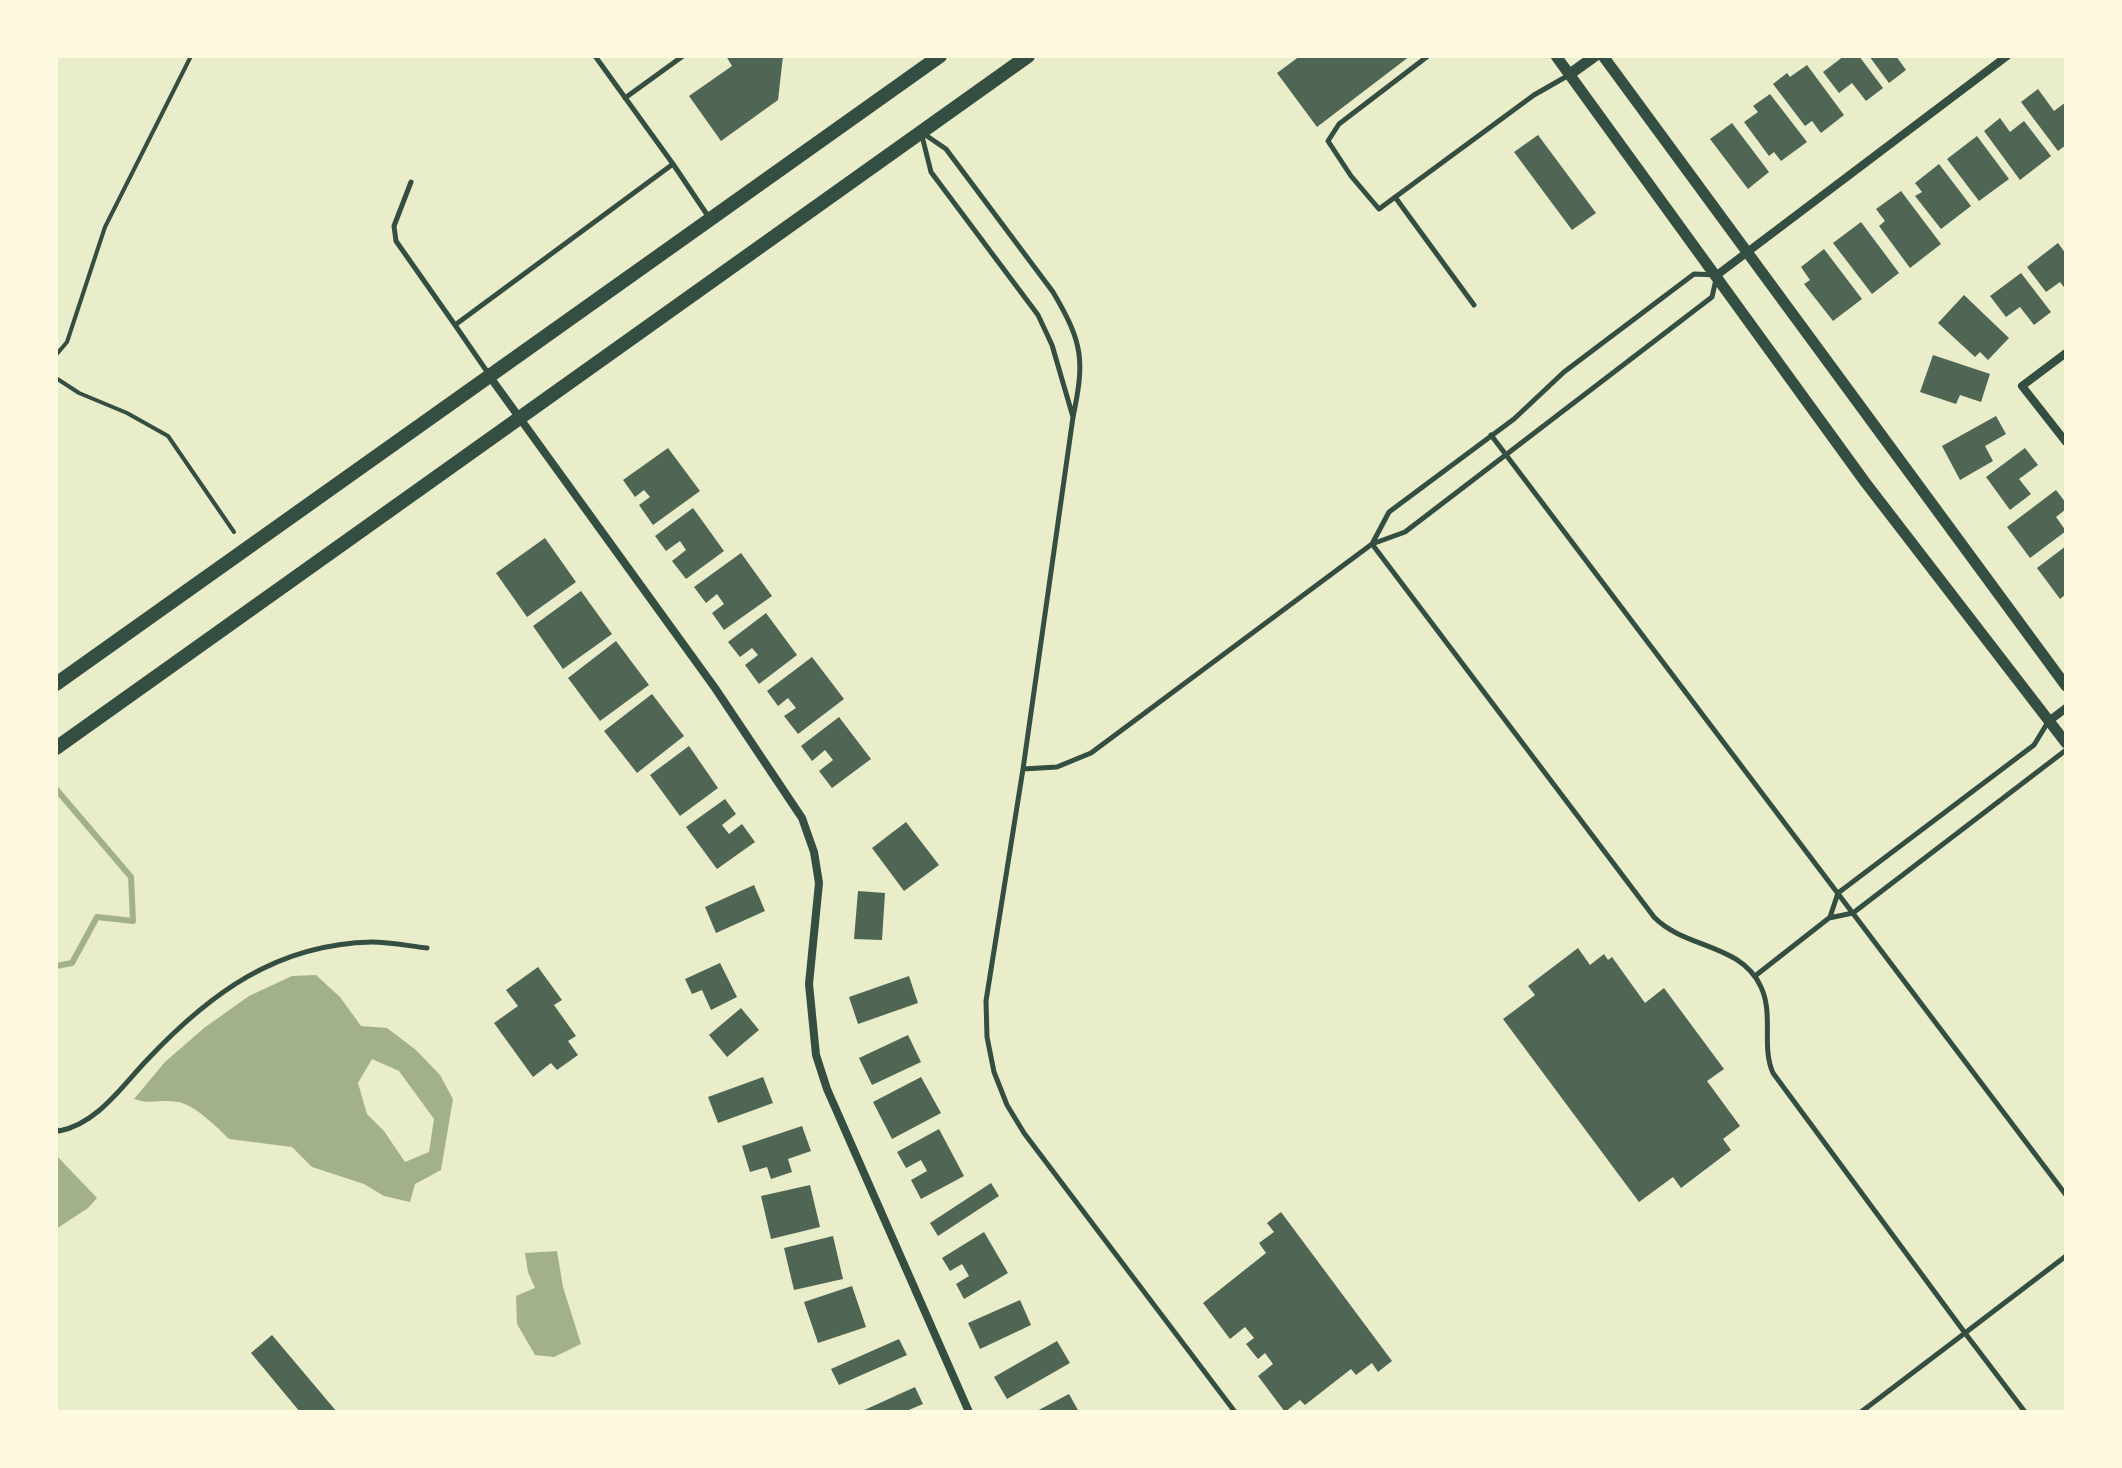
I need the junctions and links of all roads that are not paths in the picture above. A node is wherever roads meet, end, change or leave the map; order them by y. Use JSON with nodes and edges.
{"nodes":[{"id":1,"x":595,"y":56,"type":"edge"},
{"id":2,"x":683,"y":56,"type":"edge"},
{"id":3,"x":940,"y":56,"type":"edge"},
{"id":4,"x":1028,"y":56,"type":"edge"},
{"id":5,"x":1428,"y":56,"type":"edge"},
{"id":6,"x":1556,"y":56,"type":"edge"},
{"id":7,"x":1595,"y":56,"type":"edge"},
{"id":8,"x":1603,"y":56,"type":"edge"},
{"id":9,"x":2007,"y":56,"type":"edge"},
{"id":10,"x":1570,"y":74,"type":"junction"},
{"id":11,"x":625,"y":98,"type":"junction"},
{"id":12,"x":921,"y":132,"type":"junction"},
{"id":13,"x":673,"y":164,"type":"junction"},
{"id":14,"x":411,"y":182,"type":"dead end"},
{"id":15,"x":1395,"y":197,"type":"junction"},
{"id":16,"x":710,"y":220,"type":"junction"},
{"id":17,"x":1746,"y":252,"type":"junction"},
{"id":18,"x":1717,"y":275,"type":"junction"},
{"id":19,"x":1474,"y":305,"type":"dead end"},
{"id":20,"x":455,"y":325,"type":"junction"},
{"id":21,"x":2066,"y":353,"type":"edge"},
{"id":22,"x":490,"y":377,"type":"junction"},
{"id":23,"x":1073,"y":417,"type":"junction"},
{"id":24,"x":519,"y":419,"type":"junction"},
{"id":25,"x":1491,"y":435,"type":"junction"},
{"id":26,"x":2066,"y":442,"type":"edge"},
{"id":27,"x":1507,"y":456,"type":"junction"},
{"id":28,"x":1372,"y":544,"type":"junction"},
{"id":29,"x":56,"y":684,"type":"edge"},
{"id":30,"x":2066,"y":686,"type":"edge"},
{"id":31,"x":2066,"y":708,"type":"edge"},
{"id":32,"x":2049,"y":721,"type":"junction"},
{"id":33,"x":2066,"y":743,"type":"edge"},
{"id":34,"x":56,"y":748,"type":"edge"},
{"id":35,"x":2066,"y":750,"type":"edge"},
{"id":36,"x":1023,"y":769,"type":"junction"},
{"id":37,"x":1838,"y":893,"type":"junction"},
{"id":38,"x":1853,"y":913,"type":"junction"},
{"id":39,"x":1829,"y":918,"type":"junction"},
{"id":40,"x":427,"y":948,"type":"dead end"},
{"id":41,"x":1755,"y":976,"type":"junction"},
{"id":42,"x":56,"y":1129,"type":"edge"},
{"id":43,"x":2066,"y":1195,"type":"edge"},
{"id":44,"x":2066,"y":1256,"type":"edge"},
{"id":45,"x":1965,"y":1333,"type":"junction"},
{"id":46,"x":969,"y":1412,"type":"edge"},
{"id":47,"x":1235,"y":1412,"type":"edge"},
{"id":48,"x":1861,"y":1412,"type":"edge"},
{"id":49,"x":2025,"y":1412,"type":"edge"}],
"edges":[{"from":1,"to":11,"type":"lane"},
{"from":2,"to":11,"type":"lane"},
{"from":3,"to":16,"type":"main road"},
{"from":4,"to":12,"type":"main road"},
{"from":5,"to":15,"type":"lane"},
{"from":6,"to":10,"type":"street"},
{"from":7,"to":10,"type":"street"},
{"from":8,"to":17,"type":"street"},
{"from":9,"to":17,"type":"street"},
{"from":10,"to":15,"type":"lane"},
{"from":10,"to":18,"type":"street"},
{"from":11,"to":13,"type":"lane"},
{"from":12,"to":23,"type":"lane"},
{"from":12,"to":23,"type":"lane"},
{"from":12,"to":24,"type":"main road"},
{"from":13,"to":16,"type":"lane"},
{"from":13,"to":20,"type":"lane"},
{"from":14,"to":20,"type":"lane"},
{"from":15,"to":19,"type":"lane"},
{"from":16,"to":22,"type":"main road"},
{"from":17,"to":18,"type":"street"},
{"from":17,"to":30,"type":"street"},
{"from":18,"to":25,"type":"lane"},
{"from":18,"to":27,"type":"lane"},
{"from":18,"to":32,"type":"street"},
{"from":20,"to":22,"type":"lane"},
{"from":21,"to":26,"type":"street"},
{"from":22,"to":24,"type":"street"},
{"from":22,"to":29,"type":"main road"},
{"from":23,"to":36,"type":"lane"},
{"from":24,"to":34,"type":"main road"},
{"from":24,"to":46,"type":"street"},
{"from":25,"to":27,"type":"lane"},
{"from":25,"to":28,"type":"lane"},
{"from":27,"to":28,"type":"lane"},
{"from":27,"to":37,"type":"lane"},
{"from":28,"to":36,"type":"lane"},
{"from":28,"to":41,"type":"lane"},
{"from":31,"to":32,"type":"street"},
{"from":32,"to":33,"type":"street"},
{"from":32,"to":37,"type":"lane"},
{"from":35,"to":38,"type":"lane"},
{"from":36,"to":47,"type":"lane"},
{"from":37,"to":38,"type":"lane"},
{"from":37,"to":39,"type":"lane"},
{"from":38,"to":39,"type":"lane"},
{"from":38,"to":43,"type":"lane"},
{"from":39,"to":41,"type":"lane"},
{"from":40,"to":42,"type":"lane"},
{"from":41,"to":45,"type":"lane"},
{"from":44,"to":45,"type":"lane"},
{"from":45,"to":48,"type":"lane"},
{"from":45,"to":49,"type":"lane"}]}
